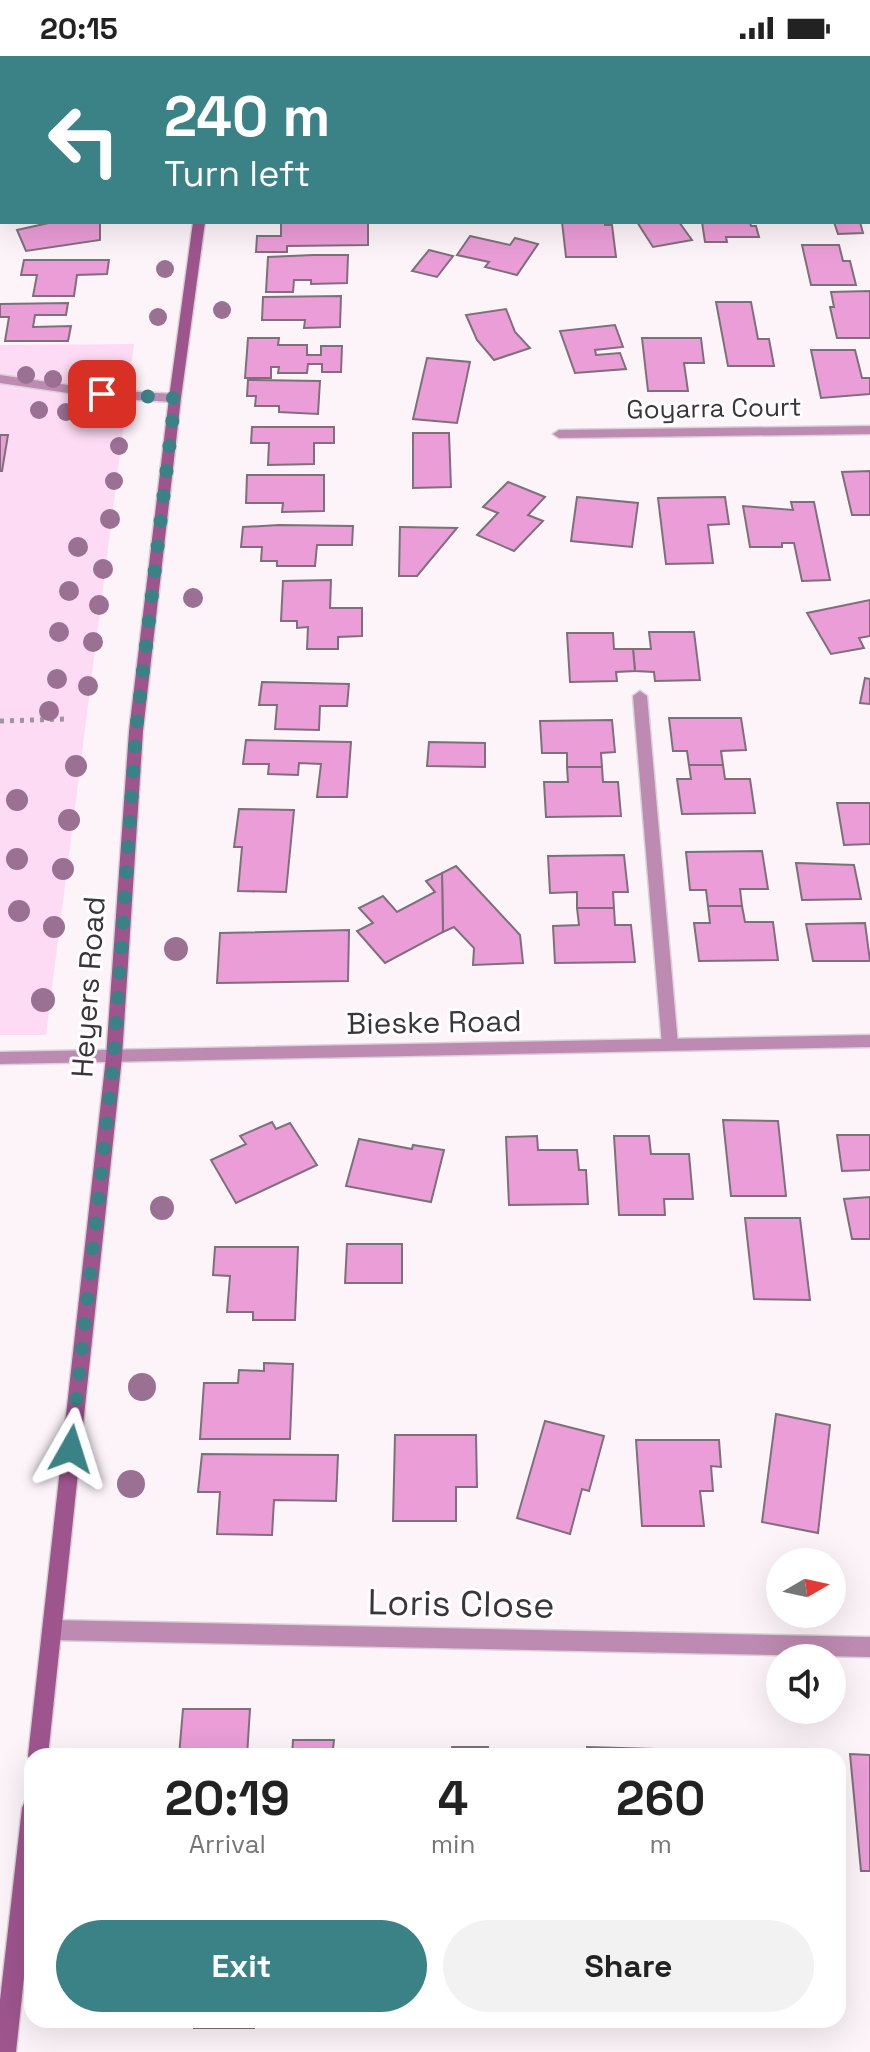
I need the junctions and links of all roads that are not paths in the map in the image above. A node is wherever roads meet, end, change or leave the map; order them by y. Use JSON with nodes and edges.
{"nodes":[{"id":1,"x":199,"y":224,"type":"edge"},
{"id":2,"x":0,"y":379,"type":"edge"},
{"id":3,"x":175,"y":398,"type":"junction"},
{"id":4,"x":870,"y":430,"type":"edge"},
{"id":5,"x":559,"y":434,"type":"dead end"},
{"id":6,"x":640,"y":696,"type":"dead end"},
{"id":7,"x":870,"y":1041,"type":"edge"},
{"id":8,"x":670,"y":1045,"type":"junction"},
{"id":9,"x":114,"y":1057,"type":"junction"},
{"id":10,"x":0,"y":1058,"type":"edge"},
{"id":11,"x":52,"y":1630,"type":"junction"},
{"id":12,"x":870,"y":1647,"type":"edge"},
{"id":13,"x":39,"y":1748,"type":"edge"},
{"id":14,"x":24,"y":1866,"type":"edge"},
{"id":15,"x":5,"y":2003,"type":"edge"},
{"id":16,"x":5,"y":2052,"type":"edge"}],
"edges":[{"from":1,"to":3,"type":"street","name":"Heyers Road"},
{"from":2,"to":3,"type":"street"},
{"from":3,"to":9,"type":"street","name":"Heyers Road"},
{"from":4,"to":5,"type":"street","name":"Goyarra Court"},
{"from":6,"to":8,"type":"street"},
{"from":7,"to":8,"type":"street","name":"Bieske Road"},
{"from":8,"to":9,"type":"street","name":"Bieske Road"},
{"from":9,"to":10,"type":"street","name":"Bieske Road"},
{"from":9,"to":11,"type":"street","name":"Heyers Road"},
{"from":11,"to":12,"type":"street","name":"Loris Close"},
{"from":11,"to":13,"type":"street","name":"Heyers Road"},
{"from":14,"to":15,"type":"street"},
{"from":15,"to":16,"type":"street"}]}
